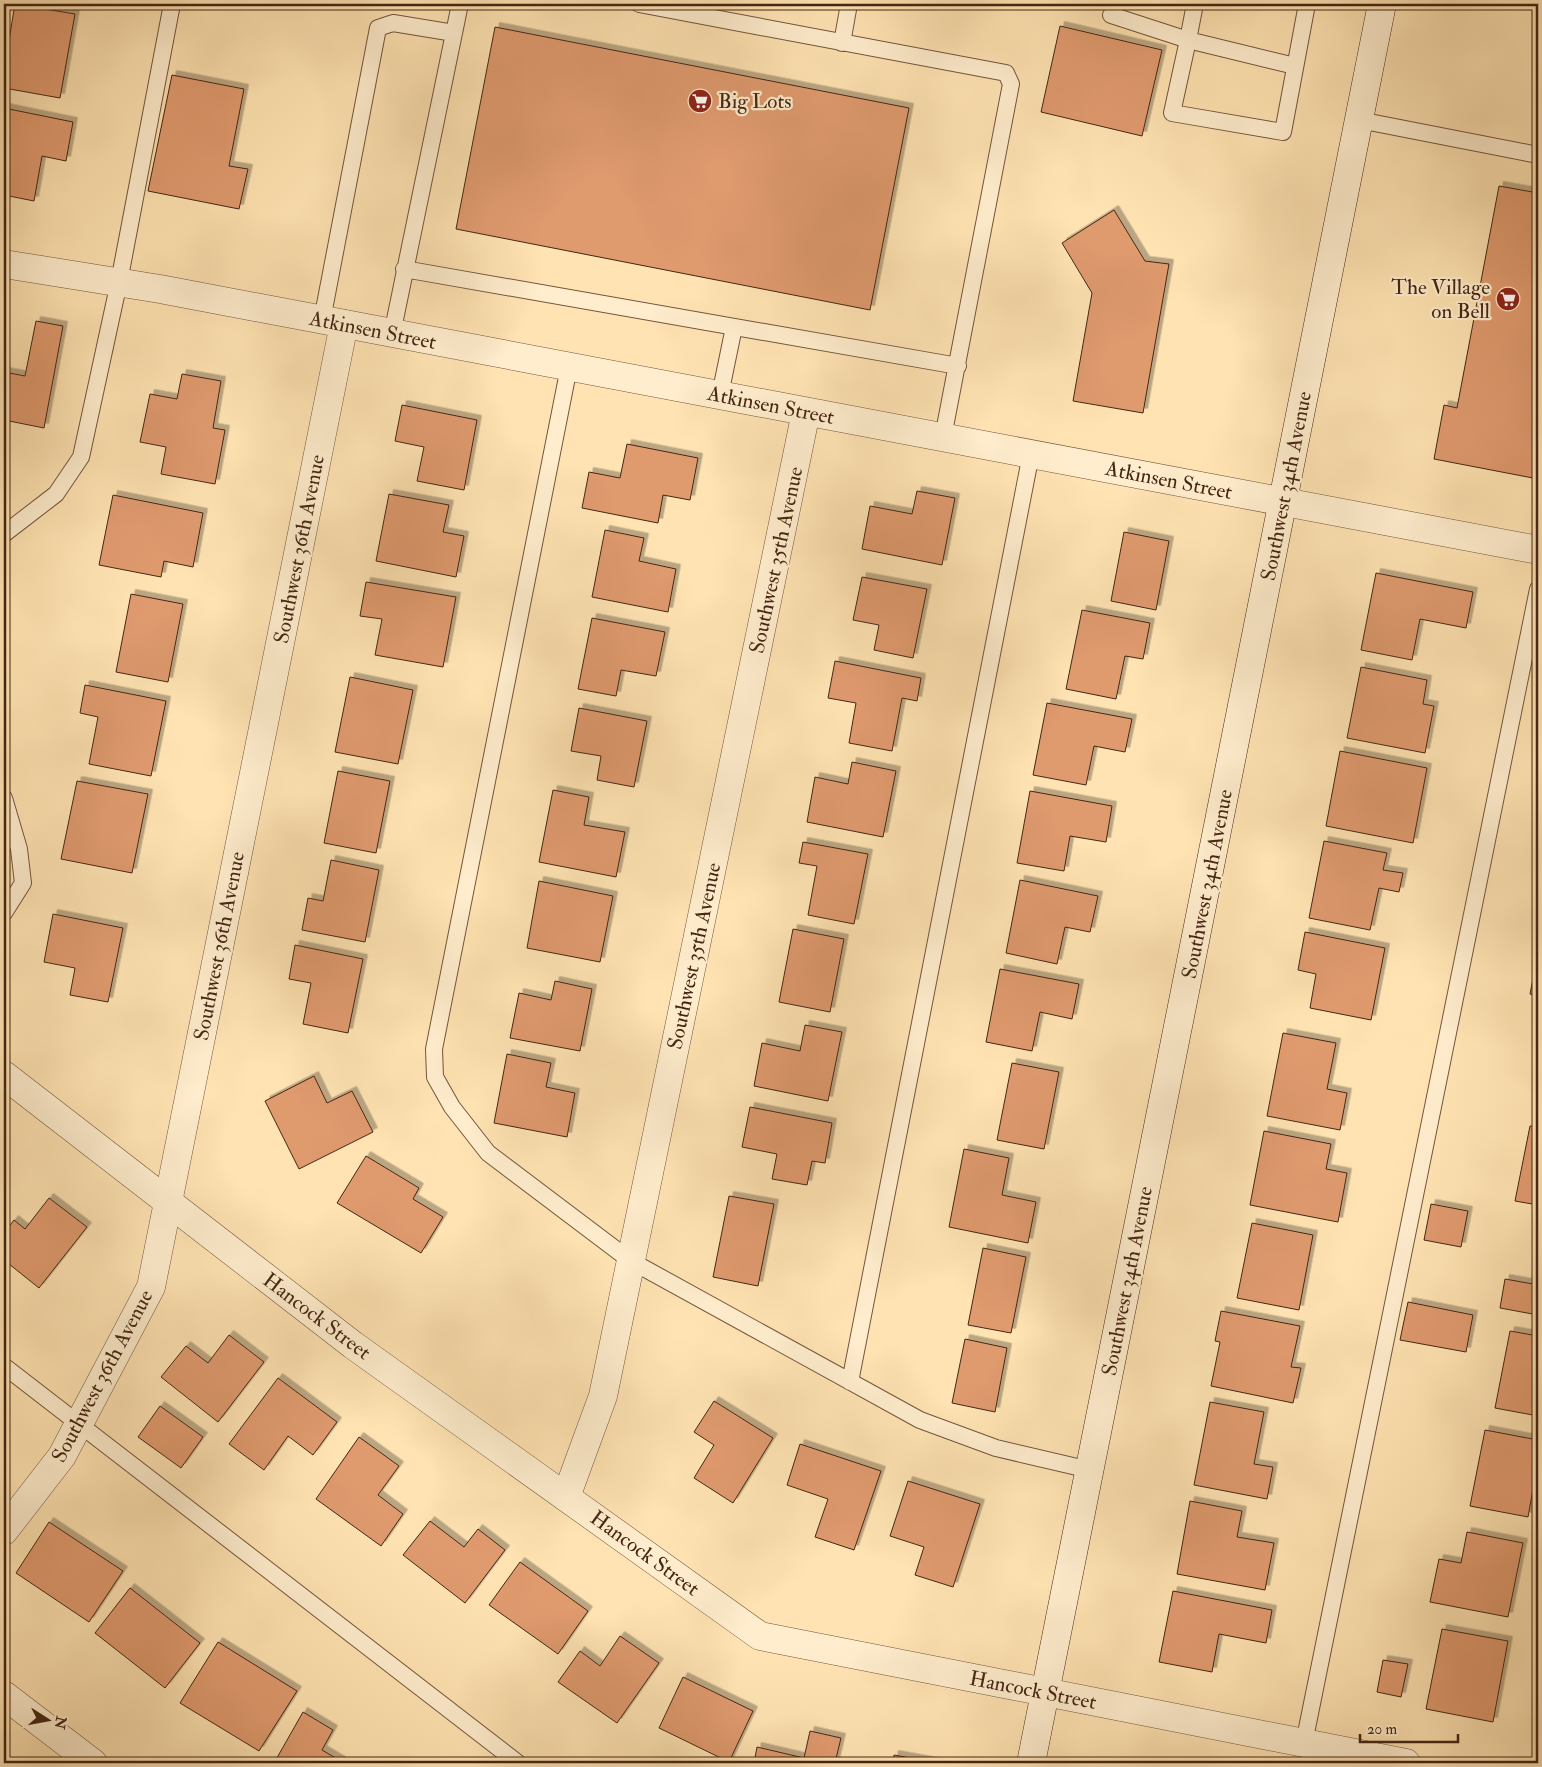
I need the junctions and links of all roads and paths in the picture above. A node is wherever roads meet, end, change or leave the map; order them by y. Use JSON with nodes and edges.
{"nodes":[{"id":1,"x":172,"y":4,"type":"edge"},
{"id":2,"x":460,"y":4,"type":"edge"},
{"id":3,"x":639,"y":4,"type":"edge"},
{"id":4,"x":849,"y":4,"type":"edge"},
{"id":5,"x":1195,"y":4,"type":"edge"},
{"id":6,"x":1308,"y":4,"type":"edge"},
{"id":7,"x":1382,"y":4,"type":"edge"},
{"id":8,"x":1111,"y":16,"type":"dead end"},
{"id":9,"x":454,"y":33,"type":"junction"},
{"id":10,"x":1188,"y":40,"type":"junction"},
{"id":11,"x":842,"y":43,"type":"junction"},
{"id":12,"x":1295,"y":66,"type":"junction"},
{"id":13,"x":1359,"y":120,"type":"junction"},
{"id":14,"x":1538,"y":155,"type":"edge"},
{"id":15,"x":4,"y":264,"type":"edge"},
{"id":16,"x":404,"y":269,"type":"junction"},
{"id":17,"x":119,"y":282,"type":"junction"},
{"id":18,"x":333,"y":322,"type":"junction"},
{"id":19,"x":734,"y":326,"type":"junction"},
{"id":20,"x":392,"y":334,"type":"junction"},
{"id":21,"x":958,"y":366,"type":"junction"},
{"id":22,"x":569,"y":367,"type":"junction"},
{"id":23,"x":720,"y":395,"type":"junction"},
{"id":24,"x":806,"y":412,"type":"junction"},
{"id":25,"x":943,"y":437,"type":"junction"},
{"id":26,"x":1031,"y":454,"type":"junction"},
{"id":27,"x":1283,"y":502,"type":"junction"},
{"id":28,"x":4,"y":534,"type":"edge"},
{"id":29,"x":1538,"y":550,"type":"edge"},
{"id":30,"x":1538,"y":589,"type":"edge"},
{"id":31,"x":4,"y":798,"type":"edge"},
{"id":32,"x":4,"y":912,"type":"edge"},
{"id":33,"x":4,"y":1075,"type":"edge"},
{"id":34,"x":168,"y":1202,"type":"junction"},
{"id":35,"x":631,"y":1261,"type":"junction"},
{"id":36,"x":4,"y":1366,"type":"edge"},
{"id":37,"x":850,"y":1382,"type":"junction"},
{"id":38,"x":79,"y":1424,"type":"junction"},
{"id":39,"x":1090,"y":1470,"type":"junction"},
{"id":40,"x":566,"y":1497,"type":"junction"},
{"id":41,"x":4,"y":1531,"type":"edge"},
{"id":42,"x":1045,"y":1692,"type":"junction"},
{"id":43,"x":4,"y":1694,"type":"edge"},
{"id":44,"x":1304,"y":1743,"type":"junction"},
{"id":45,"x":93,"y":1763,"type":"edge"},
{"id":46,"x":518,"y":1763,"type":"edge"},
{"id":47,"x":1031,"y":1763,"type":"edge"},
{"id":48,"x":1406,"y":1763,"type":"edge"}],
"edges":[{"from":1,"to":17,"type":"lane"},
{"from":2,"to":9,"type":"lane"},
{"from":3,"to":11,"type":"lane"},
{"from":4,"to":11,"type":"lane"},
{"from":5,"to":10,"type":"lane"},
{"from":6,"to":12,"type":"lane"},
{"from":7,"to":13,"type":"street","name":"Southwest 34th Avenue"},
{"from":8,"to":10,"type":"lane"},
{"from":9,"to":16,"type":"lane"},
{"from":9,"to":18,"type":"lane"},
{"from":10,"to":12,"type":"lane"},
{"from":10,"to":12,"type":"lane"},
{"from":11,"to":21,"type":"lane"},
{"from":13,"to":14,"type":"lane"},
{"from":13,"to":27,"type":"street","name":"Southwest 34th Avenue"},
{"from":15,"to":17,"type":"street","name":"Atkinsen Street"},
{"from":16,"to":19,"type":"lane"},
{"from":16,"to":20,"type":"lane"},
{"from":17,"to":18,"type":"street","name":"Atkinsen Street"},
{"from":17,"to":28,"type":"lane"},
{"from":18,"to":20,"type":"street","name":"Atkinsen Street"},
{"from":18,"to":34,"type":"street","name":"Southwest 36th Avenue"},
{"from":19,"to":21,"type":"lane"},
{"from":19,"to":23,"type":"lane"},
{"from":20,"to":22,"type":"street","name":"Atkinsen Street"},
{"from":21,"to":25,"type":"lane"},
{"from":22,"to":23,"type":"street","name":"Atkinsen Street"},
{"from":22,"to":35,"type":"lane"},
{"from":23,"to":24,"type":"street","name":"Atkinsen Street"},
{"from":24,"to":25,"type":"street","name":"Atkinsen Street"},
{"from":24,"to":35,"type":"street","name":"Southwest 35th Avenue"},
{"from":25,"to":26,"type":"street","name":"Atkinsen Street"},
{"from":26,"to":27,"type":"street","name":"Atkinsen Street"},
{"from":26,"to":37,"type":"lane"},
{"from":27,"to":29,"type":"street","name":"Atkinsen Street"},
{"from":27,"to":39,"type":"street","name":"Southwest 34th Avenue"},
{"from":30,"to":44,"type":"lane"},
{"from":31,"to":32,"type":"lane"},
{"from":33,"to":34,"type":"street","name":"Hancock Street"},
{"from":34,"to":38,"type":"street","name":"Southwest 36th Avenue"},
{"from":34,"to":40,"type":"street","name":"Hancock Street"},
{"from":35,"to":37,"type":"lane"},
{"from":35,"to":40,"type":"street","name":"Southwest 35th Avenue"},
{"from":36,"to":38,"type":"lane"},
{"from":37,"to":39,"type":"lane"},
{"from":38,"to":41,"type":"street","name":"Southwest 36th Avenue"},
{"from":38,"to":46,"type":"lane"},
{"from":39,"to":42,"type":"street","name":"Southwest 34th Avenue"},
{"from":40,"to":42,"type":"street","name":"Hancock Street"},
{"from":42,"to":44,"type":"street","name":"Hancock Street"},
{"from":42,"to":47,"type":"street","name":"Southwest 34th Avenue"},
{"from":43,"to":45,"type":"street"},
{"from":44,"to":48,"type":"street","name":"Hancock Street"}]}
